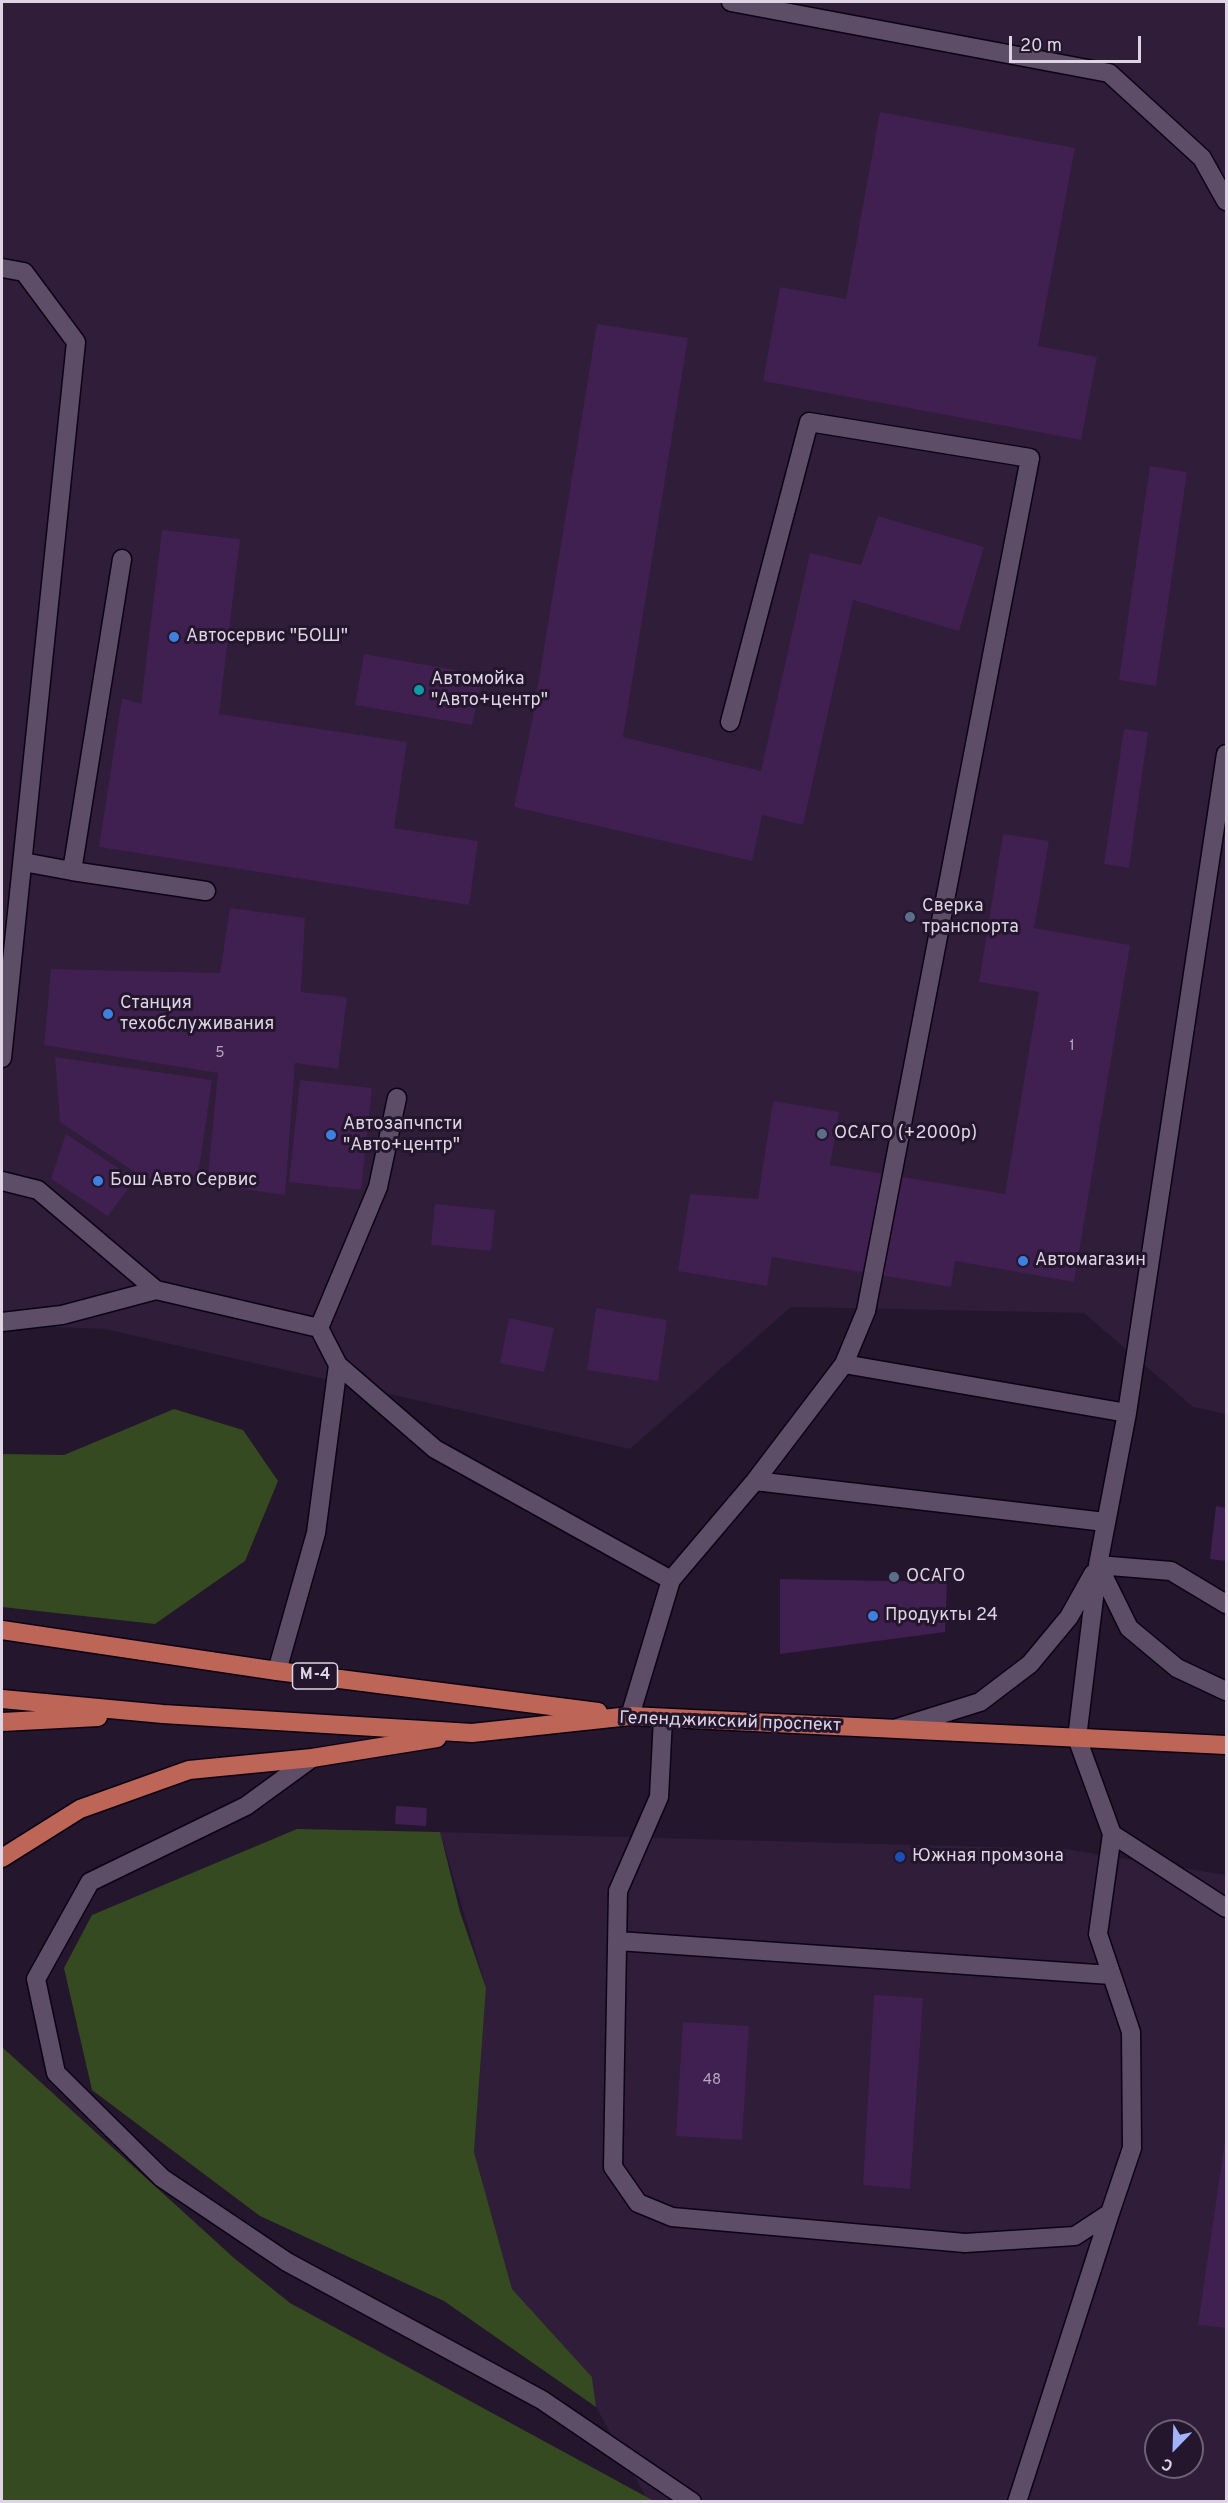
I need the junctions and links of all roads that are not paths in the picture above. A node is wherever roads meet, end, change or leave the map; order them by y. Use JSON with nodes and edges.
{"nodes":[{"id":1,"x":731,"y":2,"type":"edge"},
{"id":2,"x":1227,"y":201,"type":"edge"},
{"id":3,"x":2,"y":268,"type":"edge"},
{"id":4,"x":122,"y":559,"type":"dead end"},
{"id":5,"x":730,"y":722,"type":"dead end"},
{"id":6,"x":1227,"y":754,"type":"edge"},
{"id":7,"x":23,"y":862,"type":"junction"},
{"id":8,"x":72,"y":871,"type":"junction"},
{"id":9,"x":206,"y":891,"type":"dead end"},
{"id":10,"x":2,"y":1058,"type":"edge"},
{"id":11,"x":397,"y":1098,"type":"dead end"},
{"id":12,"x":2,"y":1181,"type":"edge"},
{"id":13,"x":156,"y":1290,"type":"junction"},
{"id":14,"x":2,"y":1322,"type":"edge"},
{"id":15,"x":319,"y":1328,"type":"junction"},
{"id":16,"x":844,"y":1364,"type":"junction"},
{"id":17,"x":338,"y":1365,"type":"junction"},
{"id":18,"x":1127,"y":1413,"type":"junction"},
{"id":19,"x":755,"y":1481,"type":"junction"},
{"id":20,"x":1105,"y":1522,"type":"junction"},
{"id":21,"x":1098,"y":1564,"type":"junction"},
{"id":22,"x":671,"y":1580,"type":"junction"},
{"id":23,"x":1227,"y":1604,"type":"edge"},
{"id":24,"x":2,"y":1630,"type":"edge"},
{"id":25,"x":277,"y":1671,"type":"junction"},
{"id":26,"x":1227,"y":1691,"type":"edge"},
{"id":27,"x":2,"y":1699,"type":"edge"},
{"id":28,"x":163,"y":1714,"type":"junction"},
{"id":29,"x":630,"y":1716,"type":"junction"},
{"id":30,"x":663,"y":1718,"type":"junction"},
{"id":31,"x":2,"y":1722,"type":"edge"},
{"id":32,"x":892,"y":1729,"type":"junction"},
{"id":33,"x":472,"y":1733,"type":"junction"},
{"id":34,"x":1077,"y":1738,"type":"junction"},
{"id":35,"x":1227,"y":1745,"type":"edge"},
{"id":36,"x":312,"y":1758,"type":"junction"},
{"id":37,"x":1112,"y":1834,"type":"junction"},
{"id":38,"x":2,"y":1858,"type":"edge"},
{"id":39,"x":1227,"y":1908,"type":"edge"},
{"id":40,"x":618,"y":1941,"type":"junction"},
{"id":41,"x":1112,"y":1975,"type":"junction"},
{"id":42,"x":1110,"y":2213,"type":"junction"},
{"id":43,"x":692,"y":2502,"type":"edge"},
{"id":44,"x":1017,"y":2502,"type":"edge"}],
"edges":[{"from":1,"to":2,"type":"street"},
{"from":3,"to":7,"type":"street"},
{"from":4,"to":8,"type":"street"},
{"from":5,"to":16,"type":"street"},
{"from":6,"to":18,"type":"street"},
{"from":7,"to":8,"type":"street"},
{"from":7,"to":10,"type":"street"},
{"from":8,"to":9,"type":"street"},
{"from":11,"to":15,"type":"street"},
{"from":12,"to":13,"type":"street"},
{"from":13,"to":14,"type":"street"},
{"from":13,"to":15,"type":"street"},
{"from":15,"to":17,"type":"street"},
{"from":16,"to":18,"type":"street"},
{"from":16,"to":19,"type":"street"},
{"from":17,"to":22,"type":"street"},
{"from":17,"to":25,"type":"street"},
{"from":18,"to":20,"type":"street"},
{"from":19,"to":20,"type":"street"},
{"from":19,"to":22,"type":"street"},
{"from":20,"to":21,"type":"street"},
{"from":21,"to":23,"type":"street"},
{"from":21,"to":26,"type":"street"},
{"from":21,"to":32,"type":"street"},
{"from":21,"to":34,"type":"street"},
{"from":22,"to":29,"type":"street"},
{"from":24,"to":25,"type":"main road","number":"М-4"},
{"from":25,"to":29,"type":"main road","number":"М-4"},
{"from":27,"to":28,"type":"main road"},
{"from":28,"to":31,"type":"main road"},
{"from":28,"to":33,"type":"main road","name":"Геленджикский проспект"},
{"from":29,"to":30,"type":"main road","name":"Геленджикский проспект"},
{"from":29,"to":33,"type":"main road","name":"Геленджикский проспект"},
{"from":30,"to":32,"type":"main road","name":"Геленджикский проспект"},
{"from":30,"to":40,"type":"street"},
{"from":32,"to":34,"type":"main road","name":"Геленджикский проспект"},
{"from":33,"to":36,"type":"main road"},
{"from":34,"to":35,"type":"main road","name":"Геленджикский проспект"},
{"from":34,"to":37,"type":"street"},
{"from":36,"to":38,"type":"main road"},
{"from":36,"to":43,"type":"street"},
{"from":37,"to":39,"type":"street"},
{"from":37,"to":41,"type":"street"},
{"from":40,"to":41,"type":"street"},
{"from":40,"to":42,"type":"street"},
{"from":41,"to":42,"type":"street"},
{"from":42,"to":44,"type":"street"}]}
